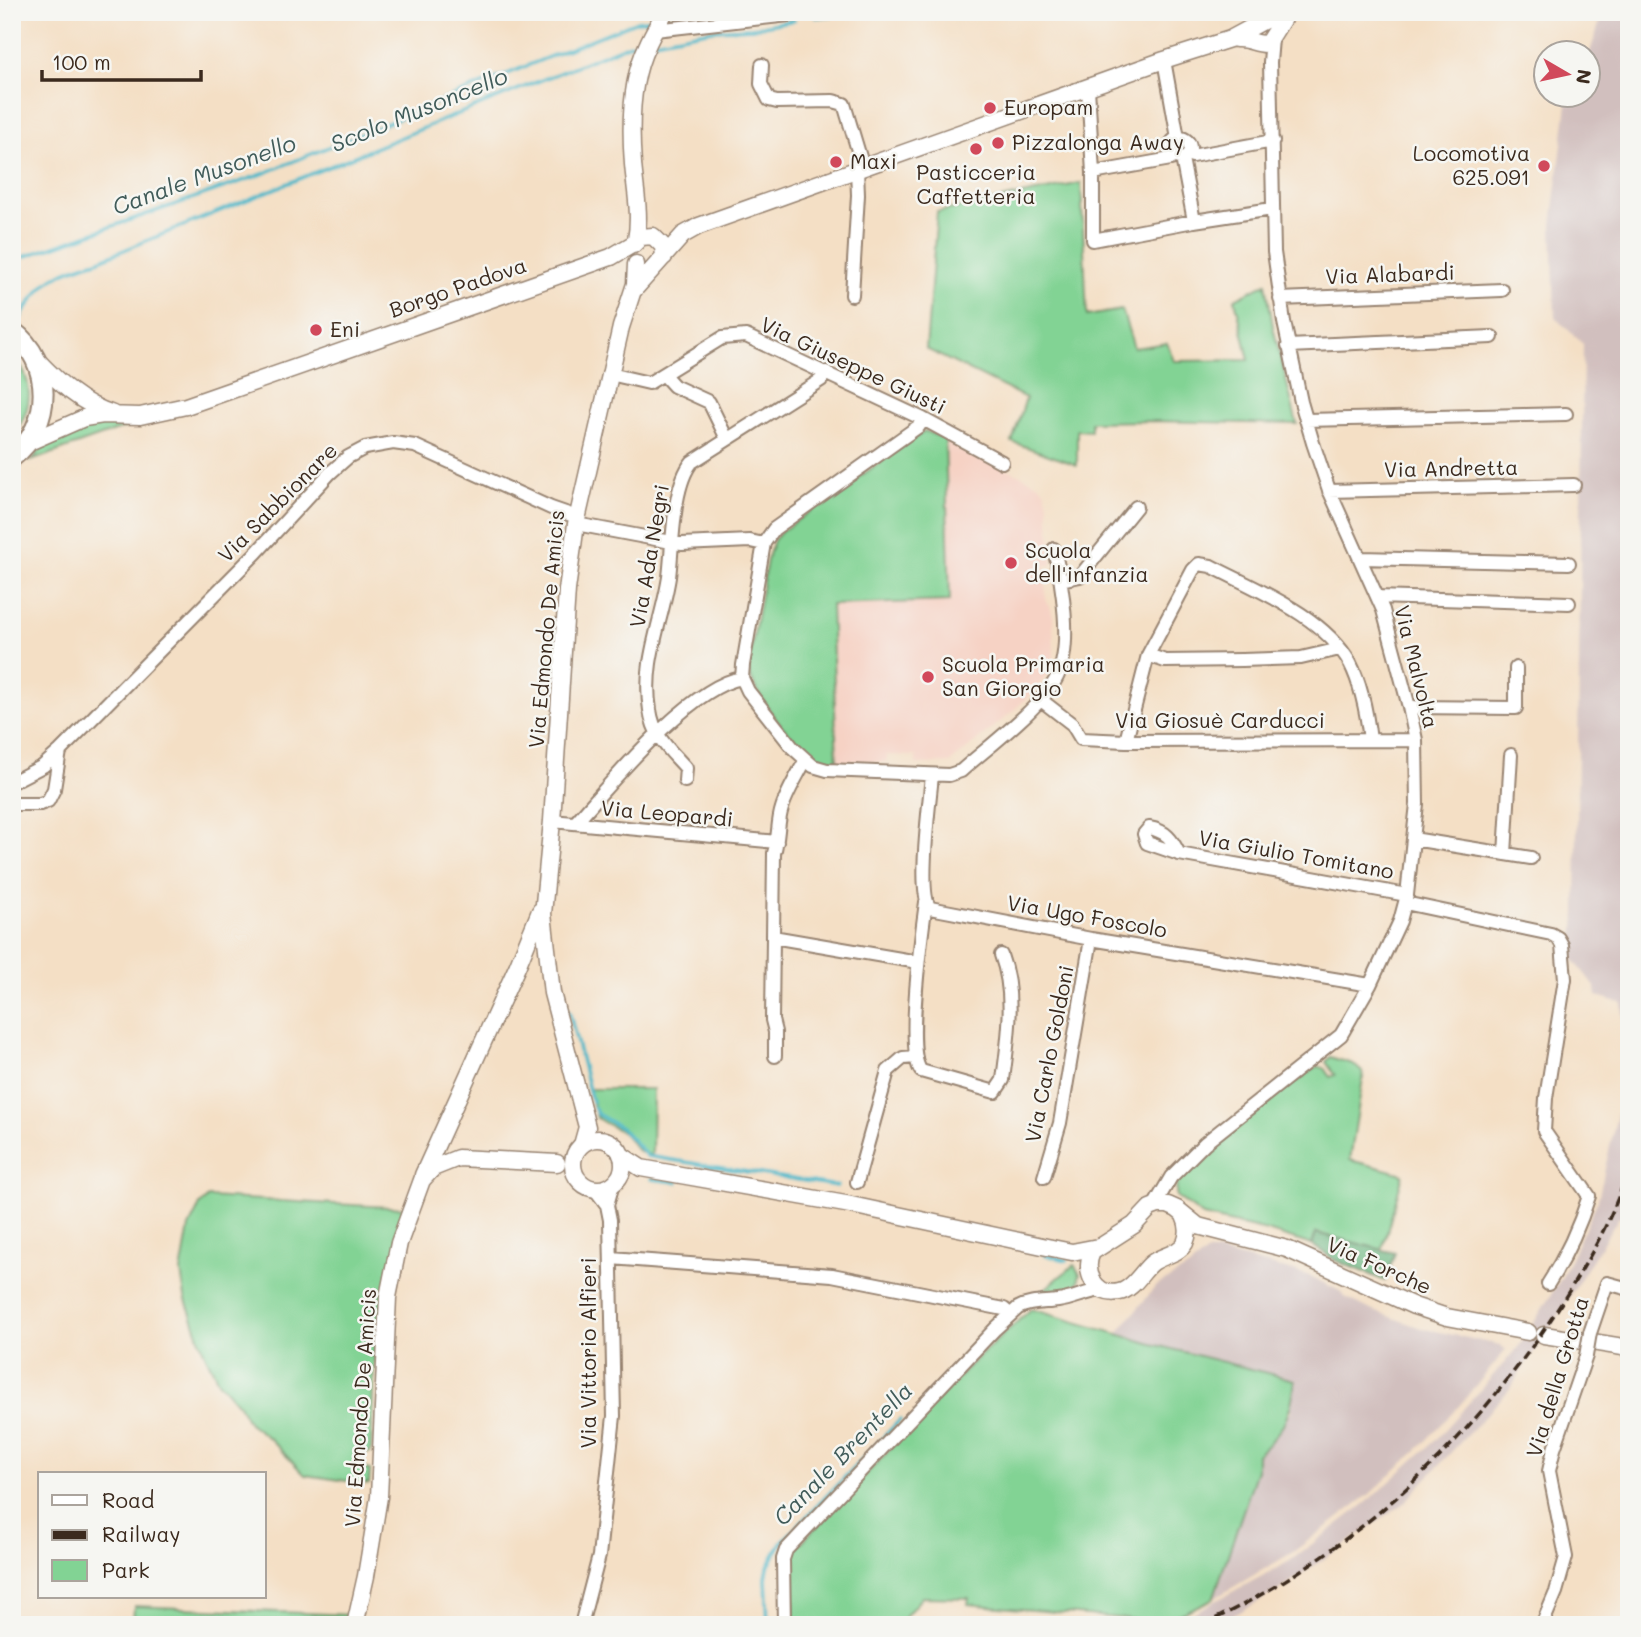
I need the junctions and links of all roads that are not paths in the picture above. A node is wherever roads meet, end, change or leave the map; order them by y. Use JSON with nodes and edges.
{"nodes":[{"id":1,"x":816,"y":12,"type":"edge"},
{"id":2,"x":1280,"y":12,"type":"edge"},
{"id":3,"x":1287,"y":12,"type":"edge"},
{"id":4,"x":656,"y":30,"type":"edge"},
{"id":5,"x":1263,"y":34,"type":"junction"},
{"id":6,"x":1164,"y":60,"type":"junction"},
{"id":7,"x":762,"y":65,"type":"dead end"},
{"id":8,"x":1088,"y":88,"type":"junction"},
{"id":9,"x":1273,"y":141,"type":"junction"},
{"id":10,"x":1181,"y":156,"type":"junction"},
{"id":11,"x":860,"y":168,"type":"junction"},
{"id":12,"x":1093,"y":173,"type":"junction"},
{"id":13,"x":1272,"y":209,"type":"junction"},
{"id":14,"x":639,"y":217,"type":"junction"},
{"id":15,"x":1194,"y":220,"type":"junction"},
{"id":16,"x":683,"y":235,"type":"junction"},
{"id":17,"x":655,"y":237,"type":"junction"},
{"id":18,"x":635,"y":242,"type":"junction"},
{"id":19,"x":611,"y":257,"type":"junction"},
{"id":20,"x":661,"y":261,"type":"junction"},
{"id":21,"x":636,"y":263,"type":"junction"},
{"id":22,"x":1502,"y":290,"type":"dead end"},
{"id":23,"x":633,"y":291,"type":"junction"},
{"id":24,"x":852,"y":295,"type":"dead end"},
{"id":25,"x":1280,"y":299,"type":"junction"},
{"id":26,"x":12,"y":331,"type":"edge"},
{"id":27,"x":1492,"y":337,"type":"dead end"},
{"id":28,"x":1288,"y":346,"type":"junction"},
{"id":29,"x":36,"y":359,"type":"junction"},
{"id":30,"x":826,"y":372,"type":"junction"},
{"id":31,"x":610,"y":374,"type":"junction"},
{"id":32,"x":664,"y":375,"type":"junction"},
{"id":33,"x":1566,"y":414,"type":"dead end"},
{"id":34,"x":118,"y":415,"type":"junction"},
{"id":35,"x":923,"y":419,"type":"junction"},
{"id":36,"x":1306,"y":420,"type":"junction"},
{"id":37,"x":727,"y":439,"type":"junction"},
{"id":38,"x":19,"y":450,"type":"edge"},
{"id":39,"x":1002,"y":462,"type":"dead end"},
{"id":40,"x":1574,"y":485,"type":"dead end"},
{"id":41,"x":1329,"y":491,"type":"junction"},
{"id":42,"x":1136,"y":507,"type":"dead end"},
{"id":43,"x":577,"y":520,"type":"junction"},
{"id":44,"x":671,"y":542,"type":"junction"},
{"id":45,"x":764,"y":544,"type":"junction"},
{"id":46,"x":1054,"y":549,"type":"dead end"},
{"id":47,"x":1361,"y":558,"type":"junction"},
{"id":48,"x":1569,"y":563,"type":"dead end"},
{"id":49,"x":1061,"y":580,"type":"junction"},
{"id":50,"x":1377,"y":597,"type":"junction"},
{"id":51,"x":1569,"y":603,"type":"dead end"},
{"id":52,"x":1340,"y":649,"type":"junction"},
{"id":53,"x":1148,"y":655,"type":"junction"},
{"id":54,"x":1516,"y":668,"type":"dead end"},
{"id":55,"x":742,"y":678,"type":"junction"},
{"id":56,"x":1041,"y":700,"type":"junction"},
{"id":57,"x":1409,"y":707,"type":"junction"},
{"id":58,"x":656,"y":734,"type":"junction"},
{"id":59,"x":1370,"y":740,"type":"junction"},
{"id":60,"x":1416,"y":740,"type":"junction"},
{"id":61,"x":1126,"y":741,"type":"junction"},
{"id":62,"x":60,"y":751,"type":"junction"},
{"id":63,"x":1511,"y":755,"type":"dead end"},
{"id":64,"x":805,"y":761,"type":"junction"},
{"id":65,"x":932,"y":775,"type":"junction"},
{"id":66,"x":685,"y":781,"type":"dead end"},
{"id":67,"x":12,"y":782,"type":"edge"},
{"id":68,"x":12,"y":804,"type":"edge"},
{"id":69,"x":552,"y":821,"type":"junction"},
{"id":70,"x":575,"y":823,"type":"junction"},
{"id":71,"x":1413,"y":839,"type":"junction"},
{"id":72,"x":778,"y":842,"type":"junction"},
{"id":73,"x":1180,"y":854,"type":"dead end"},
{"id":74,"x":1505,"y":854,"type":"junction"},
{"id":75,"x":1531,"y":858,"type":"dead end"},
{"id":76,"x":545,"y":893,"type":"junction"},
{"id":77,"x":1406,"y":899,"type":"junction"},
{"id":78,"x":926,"y":902,"type":"junction"},
{"id":79,"x":777,"y":938,"type":"junction"},
{"id":80,"x":1091,"y":939,"type":"junction"},
{"id":81,"x":1001,"y":955,"type":"dead end"},
{"id":82,"x":547,"y":961,"type":"junction"},
{"id":83,"x":918,"y":961,"type":"junction"},
{"id":84,"x":517,"y":967,"type":"junction"},
{"id":85,"x":1370,"y":985,"type":"junction"},
{"id":86,"x":775,"y":1056,"type":"dead end"},
{"id":87,"x":916,"y":1057,"type":"junction"},
{"id":88,"x":587,"y":1127,"type":"junction"},
{"id":89,"x":444,"y":1130,"type":"junction"},
{"id":90,"x":606,"y":1140,"type":"junction"},
{"id":91,"x":579,"y":1148,"type":"junction"},
{"id":92,"x":621,"y":1155,"type":"junction"},
{"id":93,"x":460,"y":1157,"type":"junction"},
{"id":94,"x":497,"y":1161,"type":"junction"},
{"id":95,"x":557,"y":1163,"type":"junction"},
{"id":96,"x":641,"y":1168,"type":"junction"},
{"id":97,"x":575,"y":1173,"type":"junction"},
{"id":98,"x":1044,"y":1177,"type":"dead end"},
{"id":99,"x":615,"y":1182,"type":"junction"},
{"id":100,"x":858,"y":1182,"type":"dead end"},
{"id":101,"x":1168,"y":1182,"type":"junction"},
{"id":102,"x":594,"y":1188,"type":"junction"},
{"id":103,"x":417,"y":1191,"type":"junction"},
{"id":104,"x":607,"y":1205,"type":"junction"},
{"id":105,"x":1154,"y":1206,"type":"junction"},
{"id":106,"x":1180,"y":1212,"type":"junction"},
{"id":107,"x":1216,"y":1232,"type":"junction"},
{"id":108,"x":1185,"y":1241,"type":"junction"},
{"id":109,"x":1098,"y":1247,"type":"junction"},
{"id":110,"x":1072,"y":1252,"type":"junction"},
{"id":111,"x":611,"y":1258,"type":"junction"},
{"id":112,"x":1088,"y":1269,"type":"junction"},
{"id":113,"x":1548,"y":1284,"type":"dead end"},
{"id":114,"x":1629,"y":1289,"type":"edge"},
{"id":115,"x":1104,"y":1290,"type":"junction"},
{"id":116,"x":1079,"y":1294,"type":"junction"},
{"id":117,"x":1010,"y":1314,"type":"junction"},
{"id":118,"x":1528,"y":1332,"type":"dead end"},
{"id":119,"x":1544,"y":1335,"type":"dead end"},
{"id":120,"x":1588,"y":1343,"type":"junction"},
{"id":121,"x":1629,"y":1348,"type":"edge"},
{"id":122,"x":355,"y":1625,"type":"edge"},
{"id":123,"x":581,"y":1625,"type":"edge"},
{"id":124,"x":784,"y":1625,"type":"edge"},
{"id":125,"x":1542,"y":1625,"type":"edge"}],
"edges":[{"from":1,"to":4,"type":"street"},
{"from":2,"to":5,"type":"street"},
{"from":3,"to":5,"type":"street"},
{"from":4,"to":14,"type":"street"},
{"from":5,"to":6,"type":"street"},
{"from":5,"to":9,"type":"street","name":"Via Malvolta"},
{"from":6,"to":8,"type":"street"},
{"from":6,"to":10,"type":"street"},
{"from":7,"to":11,"type":"street"},
{"from":8,"to":11,"type":"street"},
{"from":8,"to":12,"type":"street"},
{"from":9,"to":10,"type":"street"},
{"from":9,"to":13,"type":"street","name":"Via Malvolta"},
{"from":10,"to":12,"type":"street"},
{"from":10,"to":15,"type":"street"},
{"from":11,"to":16,"type":"street"},
{"from":11,"to":24,"type":"street"},
{"from":12,"to":15,"type":"street"},
{"from":13,"to":15,"type":"street"},
{"from":13,"to":25,"type":"street","name":"Via Malvolta"},
{"from":14,"to":17,"type":"street"},
{"from":14,"to":18,"type":"street"},
{"from":16,"to":17,"type":"street"},
{"from":16,"to":20,"type":"street"},
{"from":17,"to":18,"type":"street"},
{"from":17,"to":20,"type":"street"},
{"from":18,"to":19,"type":"street","name":"Borgo Padova"},
{"from":18,"to":21,"type":"street"},
{"from":19,"to":21,"type":"street"},
{"from":19,"to":34,"type":"street","name":"Borgo Padova"},
{"from":20,"to":21,"type":"street"},
{"from":20,"to":23,"type":"street","name":"Via Edmondo De Amicis"},
{"from":21,"to":23,"type":"street","name":"Via Edmondo De Amicis"},
{"from":22,"to":25,"type":"street","name":"Via Alabardi"},
{"from":23,"to":31,"type":"street","name":"Via Edmondo De Amicis"},
{"from":25,"to":28,"type":"street","name":"Via Malvolta"},
{"from":26,"to":29,"type":"main road"},
{"from":27,"to":28,"type":"street"},
{"from":28,"to":36,"type":"street","name":"Via Malvolta"},
{"from":29,"to":34,"type":"street","name":"Borgo Padova"},
{"from":29,"to":38,"type":"main road"},
{"from":30,"to":32,"type":"street","name":"Via Giuseppe Giusti"},
{"from":30,"to":35,"type":"street","name":"Via Giuseppe Giusti"},
{"from":30,"to":37,"type":"street","name":"Via Ada Negri"},
{"from":31,"to":32,"type":"street","name":"Via Giuseppe Giusti"},
{"from":31,"to":43,"type":"street","name":"Via Edmondo De Amicis"},
{"from":32,"to":37,"type":"street"},
{"from":33,"to":36,"type":"street"},
{"from":34,"to":38,"type":"street","name":"Borgo Padova"},
{"from":35,"to":39,"type":"street","name":"Via Giuseppe Giusti"},
{"from":35,"to":45,"type":"street"},
{"from":36,"to":41,"type":"street","name":"Via Malvolta"},
{"from":37,"to":44,"type":"street","name":"Via Ada Negri"},
{"from":40,"to":41,"type":"street","name":"Via Andretta"},
{"from":41,"to":47,"type":"street","name":"Via Malvolta"},
{"from":42,"to":49,"type":"street"},
{"from":43,"to":44,"type":"street","name":"Via Sabbionare"},
{"from":43,"to":62,"type":"street","name":"Via Sabbionare"},
{"from":43,"to":69,"type":"street","name":"Via Edmondo De Amicis"},
{"from":44,"to":45,"type":"street","name":"Via Sabbionare"},
{"from":44,"to":58,"type":"street","name":"Via Ada Negri"},
{"from":45,"to":55,"type":"street"},
{"from":46,"to":49,"type":"street"},
{"from":47,"to":48,"type":"street"},
{"from":47,"to":50,"type":"street","name":"Via Malvolta"},
{"from":49,"to":56,"type":"street"},
{"from":50,"to":51,"type":"street"},
{"from":50,"to":57,"type":"street","name":"Via Malvolta"},
{"from":52,"to":53,"type":"street"},
{"from":52,"to":53,"type":"street"},
{"from":52,"to":59,"type":"street"},
{"from":53,"to":61,"type":"street"},
{"from":54,"to":57,"type":"street"},
{"from":55,"to":58,"type":"street"},
{"from":55,"to":64,"type":"street"},
{"from":56,"to":61,"type":"street","name":"Via Giosuè Carducci"},
{"from":56,"to":65,"type":"street"},
{"from":57,"to":60,"type":"street","name":"Via Malvolta"},
{"from":58,"to":66,"type":"street"},
{"from":58,"to":70,"type":"street"},
{"from":59,"to":60,"type":"street","name":"Via Giosuè Carducci"},
{"from":59,"to":61,"type":"street","name":"Via Giosuè Carducci"},
{"from":60,"to":71,"type":"street","name":"Via Malvolta"},
{"from":62,"to":67,"type":"street","name":"Via Sabbionare"},
{"from":62,"to":68,"type":"street"},
{"from":63,"to":74,"type":"street"},
{"from":64,"to":65,"type":"street"},
{"from":64,"to":72,"type":"street"},
{"from":65,"to":78,"type":"street"},
{"from":69,"to":70,"type":"street","name":"Via Leopardi"},
{"from":69,"to":76,"type":"street","name":"Via Edmondo De Amicis"},
{"from":70,"to":72,"type":"street","name":"Via Leopardi"},
{"from":71,"to":74,"type":"street"},
{"from":71,"to":77,"type":"street","name":"Via Malvolta"},
{"from":72,"to":79,"type":"street"},
{"from":73,"to":77,"type":"street","name":"Via Giulio Tomitano"},
{"from":74,"to":75,"type":"street"},
{"from":76,"to":82,"type":"street","name":"Via Edmondo De Amicis"},
{"from":76,"to":84,"type":"street","name":"Via Edmondo De Amicis"},
{"from":77,"to":85,"type":"street","name":"Via Malvolta"},
{"from":77,"to":113,"type":"street","name":"Via Giulio Tomitano"},
{"from":78,"to":80,"type":"street","name":"Via Ugo Foscolo"},
{"from":78,"to":83,"type":"street"},
{"from":79,"to":83,"type":"street"},
{"from":79,"to":86,"type":"street"},
{"from":80,"to":85,"type":"street","name":"Via Ugo Foscolo"},
{"from":80,"to":98,"type":"street","name":"Via Carlo Goldoni"},
{"from":81,"to":87,"type":"street"},
{"from":82,"to":84,"type":"street"},
{"from":82,"to":88,"type":"street"},
{"from":83,"to":87,"type":"street"},
{"from":84,"to":89,"type":"street","name":"Via Edmondo De Amicis"},
{"from":85,"to":101,"type":"street","name":"Via Malvolta"},
{"from":87,"to":100,"type":"street"},
{"from":88,"to":90,"type":"street"},
{"from":88,"to":91,"type":"street"},
{"from":89,"to":93,"type":"street"},
{"from":89,"to":103,"type":"street","name":"Via Edmondo De Amicis"},
{"from":90,"to":91,"type":"street"},
{"from":90,"to":92,"type":"street"},
{"from":91,"to":95,"type":"street"},
{"from":91,"to":97,"type":"street"},
{"from":92,"to":96,"type":"street"},
{"from":92,"to":99,"type":"street"},
{"from":93,"to":94,"type":"street"},
{"from":93,"to":103,"type":"street"},
{"from":94,"to":95,"type":"street"},
{"from":94,"to":103,"type":"street"},
{"from":95,"to":97,"type":"street"},
{"from":96,"to":99,"type":"street"},
{"from":96,"to":110,"type":"street"},
{"from":97,"to":102,"type":"street"},
{"from":99,"to":102,"type":"street"},
{"from":99,"to":104,"type":"street","name":"Via Vittorio Alfieri"},
{"from":101,"to":105,"type":"street","name":"Via Malvolta"},
{"from":101,"to":106,"type":"street"},
{"from":102,"to":104,"type":"street"},
{"from":103,"to":122,"type":"street","name":"Via Edmondo De Amicis"},
{"from":104,"to":111,"type":"street","name":"Via Vittorio Alfieri"},
{"from":105,"to":106,"type":"street","name":"Via Forche"},
{"from":105,"to":109,"type":"street"},
{"from":106,"to":107,"type":"street","name":"Via Forche"},
{"from":106,"to":108,"type":"street"},
{"from":107,"to":108,"type":"street","name":"Via Forche"},
{"from":107,"to":118,"type":"street","name":"Via Forche"},
{"from":108,"to":115,"type":"street","name":"Via Forche"},
{"from":109,"to":110,"type":"street"},
{"from":109,"to":112,"type":"street"},
{"from":110,"to":112,"type":"street"},
{"from":111,"to":117,"type":"street"},
{"from":111,"to":123,"type":"street","name":"Via Vittorio Alfieri"},
{"from":112,"to":115,"type":"street"},
{"from":112,"to":116,"type":"street"},
{"from":114,"to":120,"type":"street","name":"Via della Grotta"},
{"from":115,"to":116,"type":"street"},
{"from":116,"to":117,"type":"street"},
{"from":117,"to":124,"type":"street"},
{"from":119,"to":120,"type":"street"},
{"from":120,"to":121,"type":"street"},
{"from":120,"to":125,"type":"street","name":"Via della Grotta"}]}
